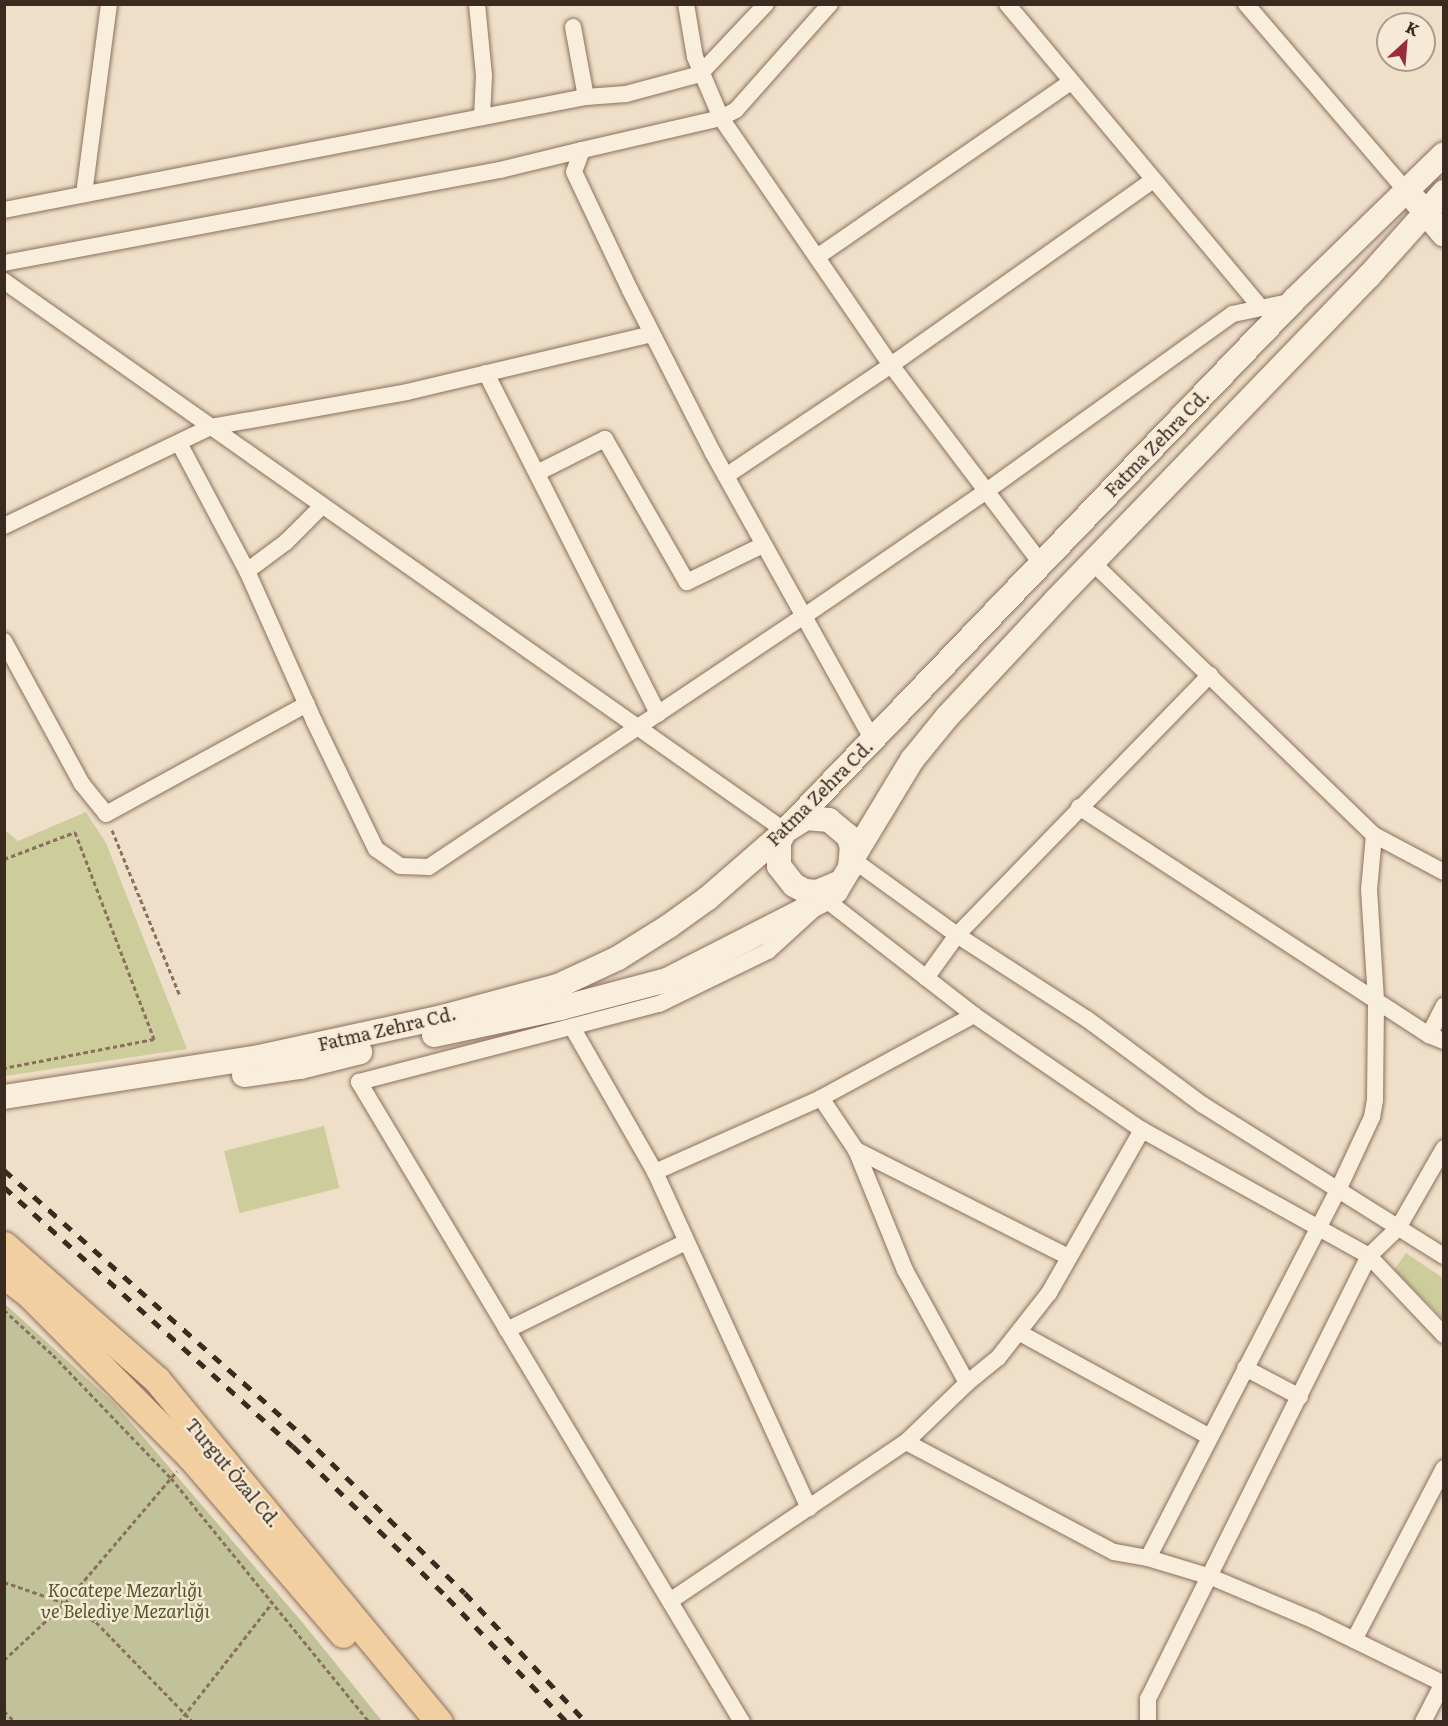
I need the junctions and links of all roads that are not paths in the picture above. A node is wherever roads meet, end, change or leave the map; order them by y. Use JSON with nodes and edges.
{"nodes":[{"id":1,"x":110,"y":4,"type":"edge"},
{"id":2,"x":477,"y":4,"type":"edge"},
{"id":3,"x":686,"y":4,"type":"edge"},
{"id":4,"x":765,"y":4,"type":"edge"},
{"id":5,"x":830,"y":4,"type":"edge"},
{"id":6,"x":1007,"y":4,"type":"edge"},
{"id":7,"x":1246,"y":4,"type":"edge"},
{"id":8,"x":573,"y":27,"type":"dead end"},
{"id":9,"x":700,"y":74,"type":"junction"},
{"id":10,"x":1071,"y":82,"type":"junction"},
{"id":11,"x":586,"y":97,"type":"junction"},
{"id":12,"x":482,"y":117,"type":"junction"},
{"id":13,"x":721,"y":118,"type":"junction"},
{"id":14,"x":582,"y":150,"type":"junction"},
{"id":15,"x":1443,"y":154,"type":"edge"},
{"id":16,"x":1153,"y":180,"type":"junction"},
{"id":17,"x":1407,"y":192,"type":"junction"},
{"id":18,"x":1443,"y":192,"type":"edge"},
{"id":19,"x":84,"y":194,"type":"junction"},
{"id":20,"x":4,"y":210,"type":"edge"},
{"id":21,"x":1425,"y":213,"type":"junction"},
{"id":22,"x":1443,"y":235,"type":"edge"},
{"id":23,"x":817,"y":257,"type":"junction"},
{"id":24,"x":4,"y":263,"type":"edge"},
{"id":25,"x":4,"y":280,"type":"edge"},
{"id":26,"x":1294,"y":300,"type":"junction"},
{"id":27,"x":1261,"y":308,"type":"junction"},
{"id":28,"x":652,"y":334,"type":"junction"},
{"id":29,"x":891,"y":365,"type":"junction"},
{"id":30,"x":486,"y":373,"type":"junction"},
{"id":31,"x":211,"y":427,"type":"junction"},
{"id":32,"x":179,"y":443,"type":"junction"},
{"id":33,"x":537,"y":473,"type":"junction"},
{"id":34,"x":726,"y":476,"type":"junction"},
{"id":35,"x":985,"y":492,"type":"junction"},
{"id":36,"x":322,"y":506,"type":"junction"},
{"id":37,"x":4,"y":526,"type":"edge"},
{"id":38,"x":763,"y":545,"type":"junction"},
{"id":39,"x":1092,"y":562,"type":"junction"},
{"id":40,"x":1041,"y":563,"type":"junction"},
{"id":41,"x":247,"y":571,"type":"junction"},
{"id":42,"x":803,"y":617,"type":"junction"},
{"id":43,"x":4,"y":641,"type":"edge"},
{"id":44,"x":1210,"y":675,"type":"junction"},
{"id":45,"x":307,"y":704,"type":"junction"},
{"id":46,"x":658,"y":714,"type":"junction"},
{"id":47,"x":639,"y":726,"type":"junction"},
{"id":48,"x":873,"y":740,"type":"junction"},
{"id":49,"x":1079,"y":807,"type":"junction"},
{"id":50,"x":785,"y":831,"type":"junction"},
{"id":51,"x":1374,"y":835,"type":"junction"},
{"id":52,"x":852,"y":860,"type":"junction"},
{"id":53,"x":1443,"y":872,"type":"edge"},
{"id":54,"x":833,"y":891,"type":"junction"},
{"id":55,"x":957,"y":935,"type":"junction"},
{"id":56,"x":926,"y":978,"type":"junction"},
{"id":57,"x":1376,"y":1000,"type":"junction"},
{"id":58,"x":1443,"y":1006,"type":"edge"},
{"id":59,"x":974,"y":1015,"type":"junction"},
{"id":60,"x":444,"y":1024,"type":"junction"},
{"id":61,"x":572,"y":1027,"type":"junction"},
{"id":62,"x":1436,"y":1038,"type":"edge"},
{"id":63,"x":4,"y":1097,"type":"edge"},
{"id":64,"x":821,"y":1098,"type":"junction"},
{"id":65,"x":4,"y":1112,"type":"edge"},
{"id":66,"x":1143,"y":1131,"type":"junction"},
{"id":67,"x":1443,"y":1148,"type":"edge"},
{"id":68,"x":856,"y":1150,"type":"junction"},
{"id":69,"x":655,"y":1172,"type":"junction"},
{"id":70,"x":1338,"y":1190,"type":"junction"},
{"id":71,"x":1319,"y":1226,"type":"junction"},
{"id":72,"x":1398,"y":1228,"type":"junction"},
{"id":73,"x":686,"y":1242,"type":"junction"},
{"id":74,"x":4,"y":1245,"type":"edge"},
{"id":75,"x":1369,"y":1256,"type":"junction"},
{"id":76,"x":1443,"y":1256,"type":"edge"},
{"id":77,"x":1069,"y":1257,"type":"junction"},
{"id":78,"x":4,"y":1275,"type":"edge"},
{"id":79,"x":507,"y":1329,"type":"junction"},
{"id":80,"x":1020,"y":1333,"type":"junction"},
{"id":81,"x":1443,"y":1335,"type":"edge"},
{"id":82,"x":1245,"y":1368,"type":"junction"},
{"id":83,"x":967,"y":1383,"type":"junction"},
{"id":84,"x":1300,"y":1397,"type":"junction"},
{"id":85,"x":1208,"y":1436,"type":"junction"},
{"id":86,"x":906,"y":1442,"type":"junction"},
{"id":87,"x":1443,"y":1468,"type":"edge"},
{"id":88,"x":809,"y":1508,"type":"junction"},
{"id":89,"x":1148,"y":1558,"type":"junction"},
{"id":90,"x":1211,"y":1577,"type":"junction"},
{"id":91,"x":670,"y":1601,"type":"junction"},
{"id":92,"x":1354,"y":1640,"type":"junction"},
{"id":93,"x":1443,"y":1683,"type":"edge"},
{"id":94,"x":417,"y":1722,"type":"edge"},
{"id":95,"x":439,"y":1722,"type":"edge"},
{"id":96,"x":742,"y":1722,"type":"edge"},
{"id":97,"x":1148,"y":1722,"type":"edge"},
{"id":98,"x":1423,"y":1722,"type":"edge"}],
"edges":[{"from":1,"to":19,"type":"street"},
{"from":2,"to":12,"type":"street"},
{"from":3,"to":9,"type":"street"},
{"from":4,"to":9,"type":"street"},
{"from":5,"to":13,"type":"street"},
{"from":6,"to":10,"type":"street"},
{"from":7,"to":17,"type":"street"},
{"from":8,"to":11,"type":"street"},
{"from":9,"to":11,"type":"street"},
{"from":9,"to":13,"type":"street"},
{"from":10,"to":16,"type":"street"},
{"from":10,"to":23,"type":"street"},
{"from":11,"to":12,"type":"street"},
{"from":12,"to":19,"type":"street"},
{"from":13,"to":14,"type":"street"},
{"from":13,"to":23,"type":"street"},
{"from":14,"to":24,"type":"street"},
{"from":14,"to":28,"type":"street"},
{"from":15,"to":17,"type":"main road","name":"Fatma Zehra Cd."},
{"from":16,"to":27,"type":"street"},
{"from":16,"to":29,"type":"street"},
{"from":17,"to":21,"type":"main road"},
{"from":17,"to":26,"type":"main road","name":"Fatma Zehra Cd."},
{"from":18,"to":21,"type":"main road","name":"Fatma Zehra Cd."},
{"from":19,"to":20,"type":"street"},
{"from":21,"to":22,"type":"main road"},
{"from":21,"to":39,"type":"main road","name":"Fatma Zehra Cd."},
{"from":23,"to":29,"type":"street"},
{"from":25,"to":31,"type":"street"},
{"from":26,"to":27,"type":"street"},
{"from":26,"to":40,"type":"main road","name":"Fatma Zehra Cd."},
{"from":27,"to":35,"type":"street"},
{"from":28,"to":30,"type":"street"},
{"from":28,"to":34,"type":"street"},
{"from":29,"to":34,"type":"street"},
{"from":29,"to":35,"type":"street"},
{"from":30,"to":31,"type":"street"},
{"from":30,"to":33,"type":"street"},
{"from":31,"to":32,"type":"street"},
{"from":31,"to":36,"type":"street"},
{"from":32,"to":37,"type":"street"},
{"from":32,"to":41,"type":"street"},
{"from":33,"to":38,"type":"street"},
{"from":33,"to":46,"type":"street"},
{"from":34,"to":38,"type":"street"},
{"from":35,"to":40,"type":"street"},
{"from":35,"to":42,"type":"street"},
{"from":36,"to":41,"type":"street"},
{"from":36,"to":47,"type":"street"},
{"from":38,"to":42,"type":"street"},
{"from":39,"to":44,"type":"street"},
{"from":39,"to":52,"type":"main road","name":"Fatma Zehra Cd."},
{"from":40,"to":48,"type":"main road","name":"Fatma Zehra Cd."},
{"from":41,"to":45,"type":"street"},
{"from":42,"to":46,"type":"street"},
{"from":42,"to":48,"type":"street"},
{"from":43,"to":45,"type":"street"},
{"from":44,"to":49,"type":"street"},
{"from":44,"to":51,"type":"street"},
{"from":45,"to":47,"type":"street"},
{"from":46,"to":47,"type":"street"},
{"from":47,"to":50,"type":"street"},
{"from":48,"to":50,"type":"main road","name":"Fatma Zehra Cd."},
{"from":49,"to":55,"type":"street"},
{"from":49,"to":57,"type":"street"},
{"from":50,"to":52,"type":"main road"},
{"from":50,"to":54,"type":"main road"},
{"from":50,"to":60,"type":"main road","name":"Fatma Zehra Cd."},
{"from":51,"to":53,"type":"street"},
{"from":51,"to":57,"type":"street"},
{"from":52,"to":54,"type":"main road"},
{"from":52,"to":55,"type":"street"},
{"from":54,"to":56,"type":"street"},
{"from":54,"to":60,"type":"main road","name":"Fatma Zehra Cd."},
{"from":54,"to":61,"type":"street"},
{"from":55,"to":56,"type":"street"},
{"from":55,"to":70,"type":"street"},
{"from":56,"to":59,"type":"street"},
{"from":57,"to":62,"type":"street"},
{"from":57,"to":70,"type":"street"},
{"from":58,"to":62,"type":"street"},
{"from":59,"to":64,"type":"street"},
{"from":59,"to":66,"type":"street"},
{"from":60,"to":63,"type":"main road","name":"Fatma Zehra Cd."},
{"from":60,"to":65,"type":"main road","name":"Fatma Zehra Cd."},
{"from":61,"to":69,"type":"street"},
{"from":61,"to":79,"type":"street"},
{"from":64,"to":68,"type":"street"},
{"from":64,"to":69,"type":"street"},
{"from":66,"to":71,"type":"street"},
{"from":66,"to":77,"type":"street"},
{"from":67,"to":72,"type":"street"},
{"from":68,"to":77,"type":"street"},
{"from":68,"to":83,"type":"street"},
{"from":69,"to":73,"type":"street"},
{"from":70,"to":71,"type":"street"},
{"from":70,"to":72,"type":"street"},
{"from":71,"to":75,"type":"street"},
{"from":71,"to":82,"type":"street"},
{"from":72,"to":75,"type":"street"},
{"from":72,"to":76,"type":"street"},
{"from":73,"to":79,"type":"street"},
{"from":73,"to":88,"type":"street"},
{"from":74,"to":95,"type":"main road","name":"Turgut Özal Cd."},
{"from":75,"to":81,"type":"street"},
{"from":75,"to":84,"type":"street"},
{"from":77,"to":80,"type":"street"},
{"from":78,"to":94,"type":"main road","name":"Turgut Özal Cd."},
{"from":79,"to":91,"type":"street"},
{"from":80,"to":83,"type":"street"},
{"from":80,"to":85,"type":"street"},
{"from":82,"to":84,"type":"street"},
{"from":82,"to":85,"type":"street"},
{"from":83,"to":86,"type":"street"},
{"from":84,"to":90,"type":"street"},
{"from":85,"to":89,"type":"street"},
{"from":86,"to":88,"type":"street"},
{"from":86,"to":89,"type":"street"},
{"from":87,"to":92,"type":"street"},
{"from":88,"to":91,"type":"street"},
{"from":89,"to":90,"type":"street"},
{"from":90,"to":92,"type":"street"},
{"from":90,"to":97,"type":"street"},
{"from":91,"to":96,"type":"street"},
{"from":92,"to":93,"type":"street"},
{"from":93,"to":98,"type":"street"}]}
